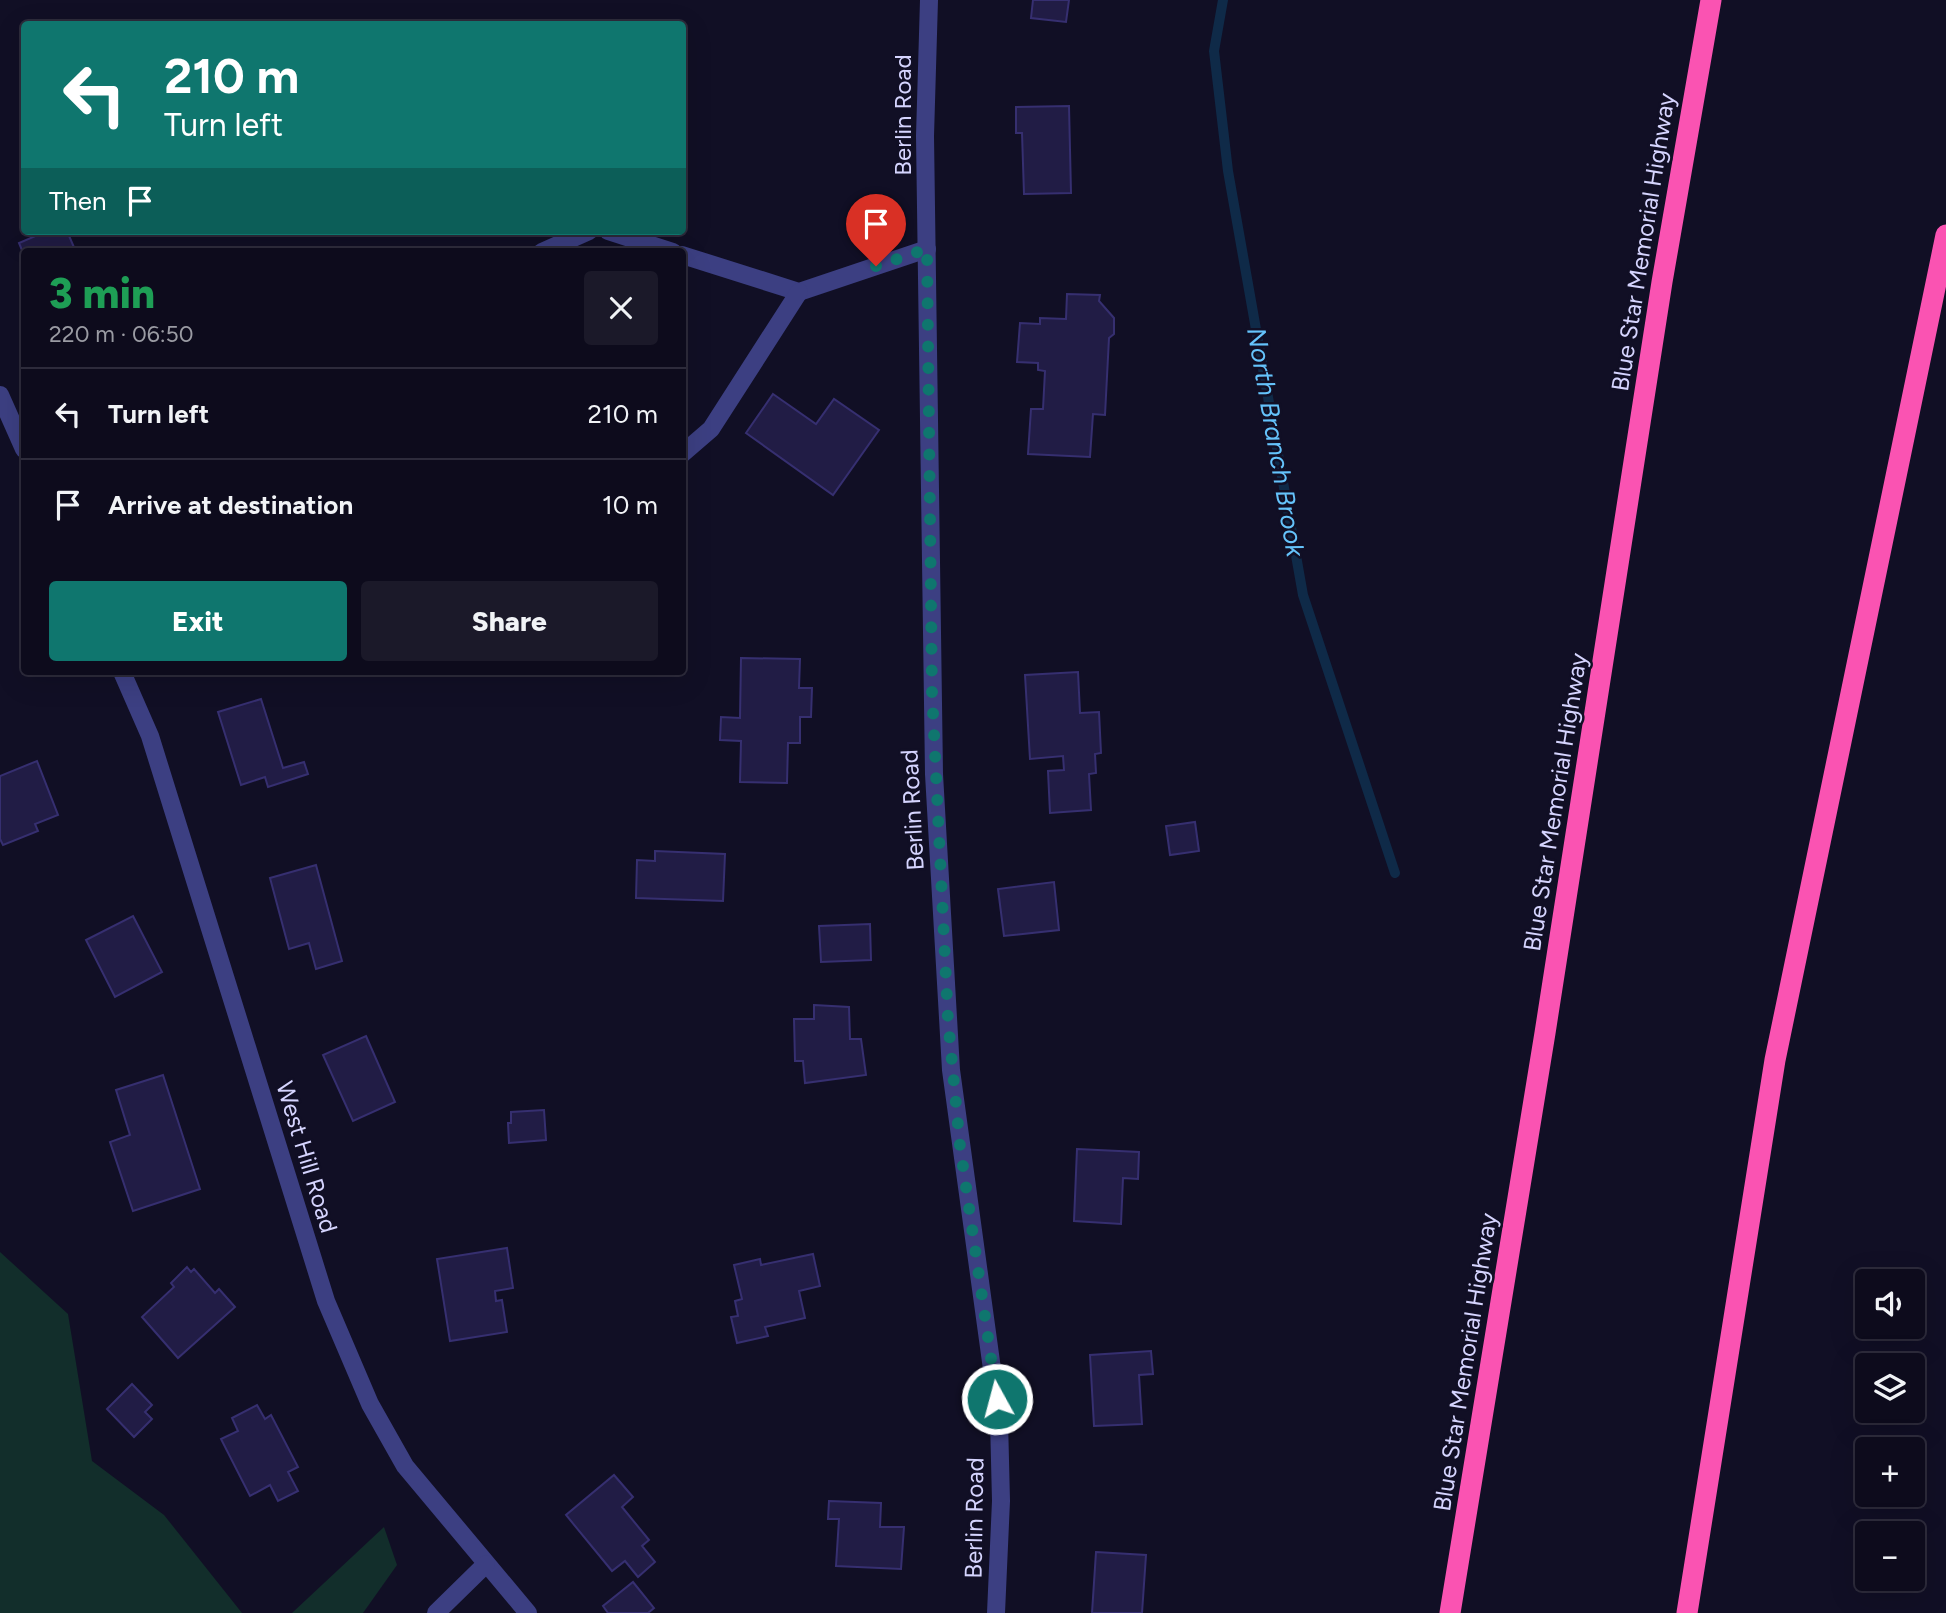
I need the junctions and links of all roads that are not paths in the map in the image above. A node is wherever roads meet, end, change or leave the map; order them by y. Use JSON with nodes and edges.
{"nodes":[{"id":1,"x":929,"y":0,"type":"edge"},
{"id":2,"x":1711,"y":0,"type":"edge"},
{"id":3,"x":580,"y":235,"type":"edge"},
{"id":4,"x":620,"y":235,"type":"edge"},
{"id":5,"x":1946,"y":235,"type":"edge"},
{"id":6,"x":551,"y":248,"type":"edge"},
{"id":7,"x":661,"y":248,"type":"edge"},
{"id":8,"x":927,"y":249,"type":"junction"},
{"id":9,"x":686,"y":256,"type":"edge"},
{"id":10,"x":799,"y":292,"type":"junction"},
{"id":11,"x":0,"y":395,"type":"edge"},
{"id":12,"x":21,"y":442,"type":"edge"},
{"id":13,"x":686,"y":451,"type":"edge"},
{"id":14,"x":123,"y":675,"type":"edge"},
{"id":15,"x":486,"y":1564,"type":"junction"},
{"id":16,"x":436,"y":1613,"type":"edge"},
{"id":17,"x":528,"y":1613,"type":"edge"},
{"id":18,"x":996,"y":1613,"type":"edge"},
{"id":19,"x":1450,"y":1613,"type":"edge"},
{"id":20,"x":1687,"y":1613,"type":"edge"}],
"edges":[{"from":1,"to":8,"type":"street","name":"Berlin Road"},
{"from":2,"to":19,"type":"highway","name":"Blue Star Memorial Highway"},
{"from":3,"to":6,"type":"street"},
{"from":4,"to":7,"type":"street"},
{"from":5,"to":20,"type":"highway"},
{"from":8,"to":10,"type":"street"},
{"from":8,"to":18,"type":"street","name":"Berlin Road"},
{"from":9,"to":10,"type":"street"},
{"from":10,"to":13,"type":"street"},
{"from":11,"to":12,"type":"street"},
{"from":14,"to":15,"type":"street","name":"West Hill Road"},
{"from":15,"to":16,"type":"street"},
{"from":15,"to":17,"type":"street","name":"West Hill Road"}]}
